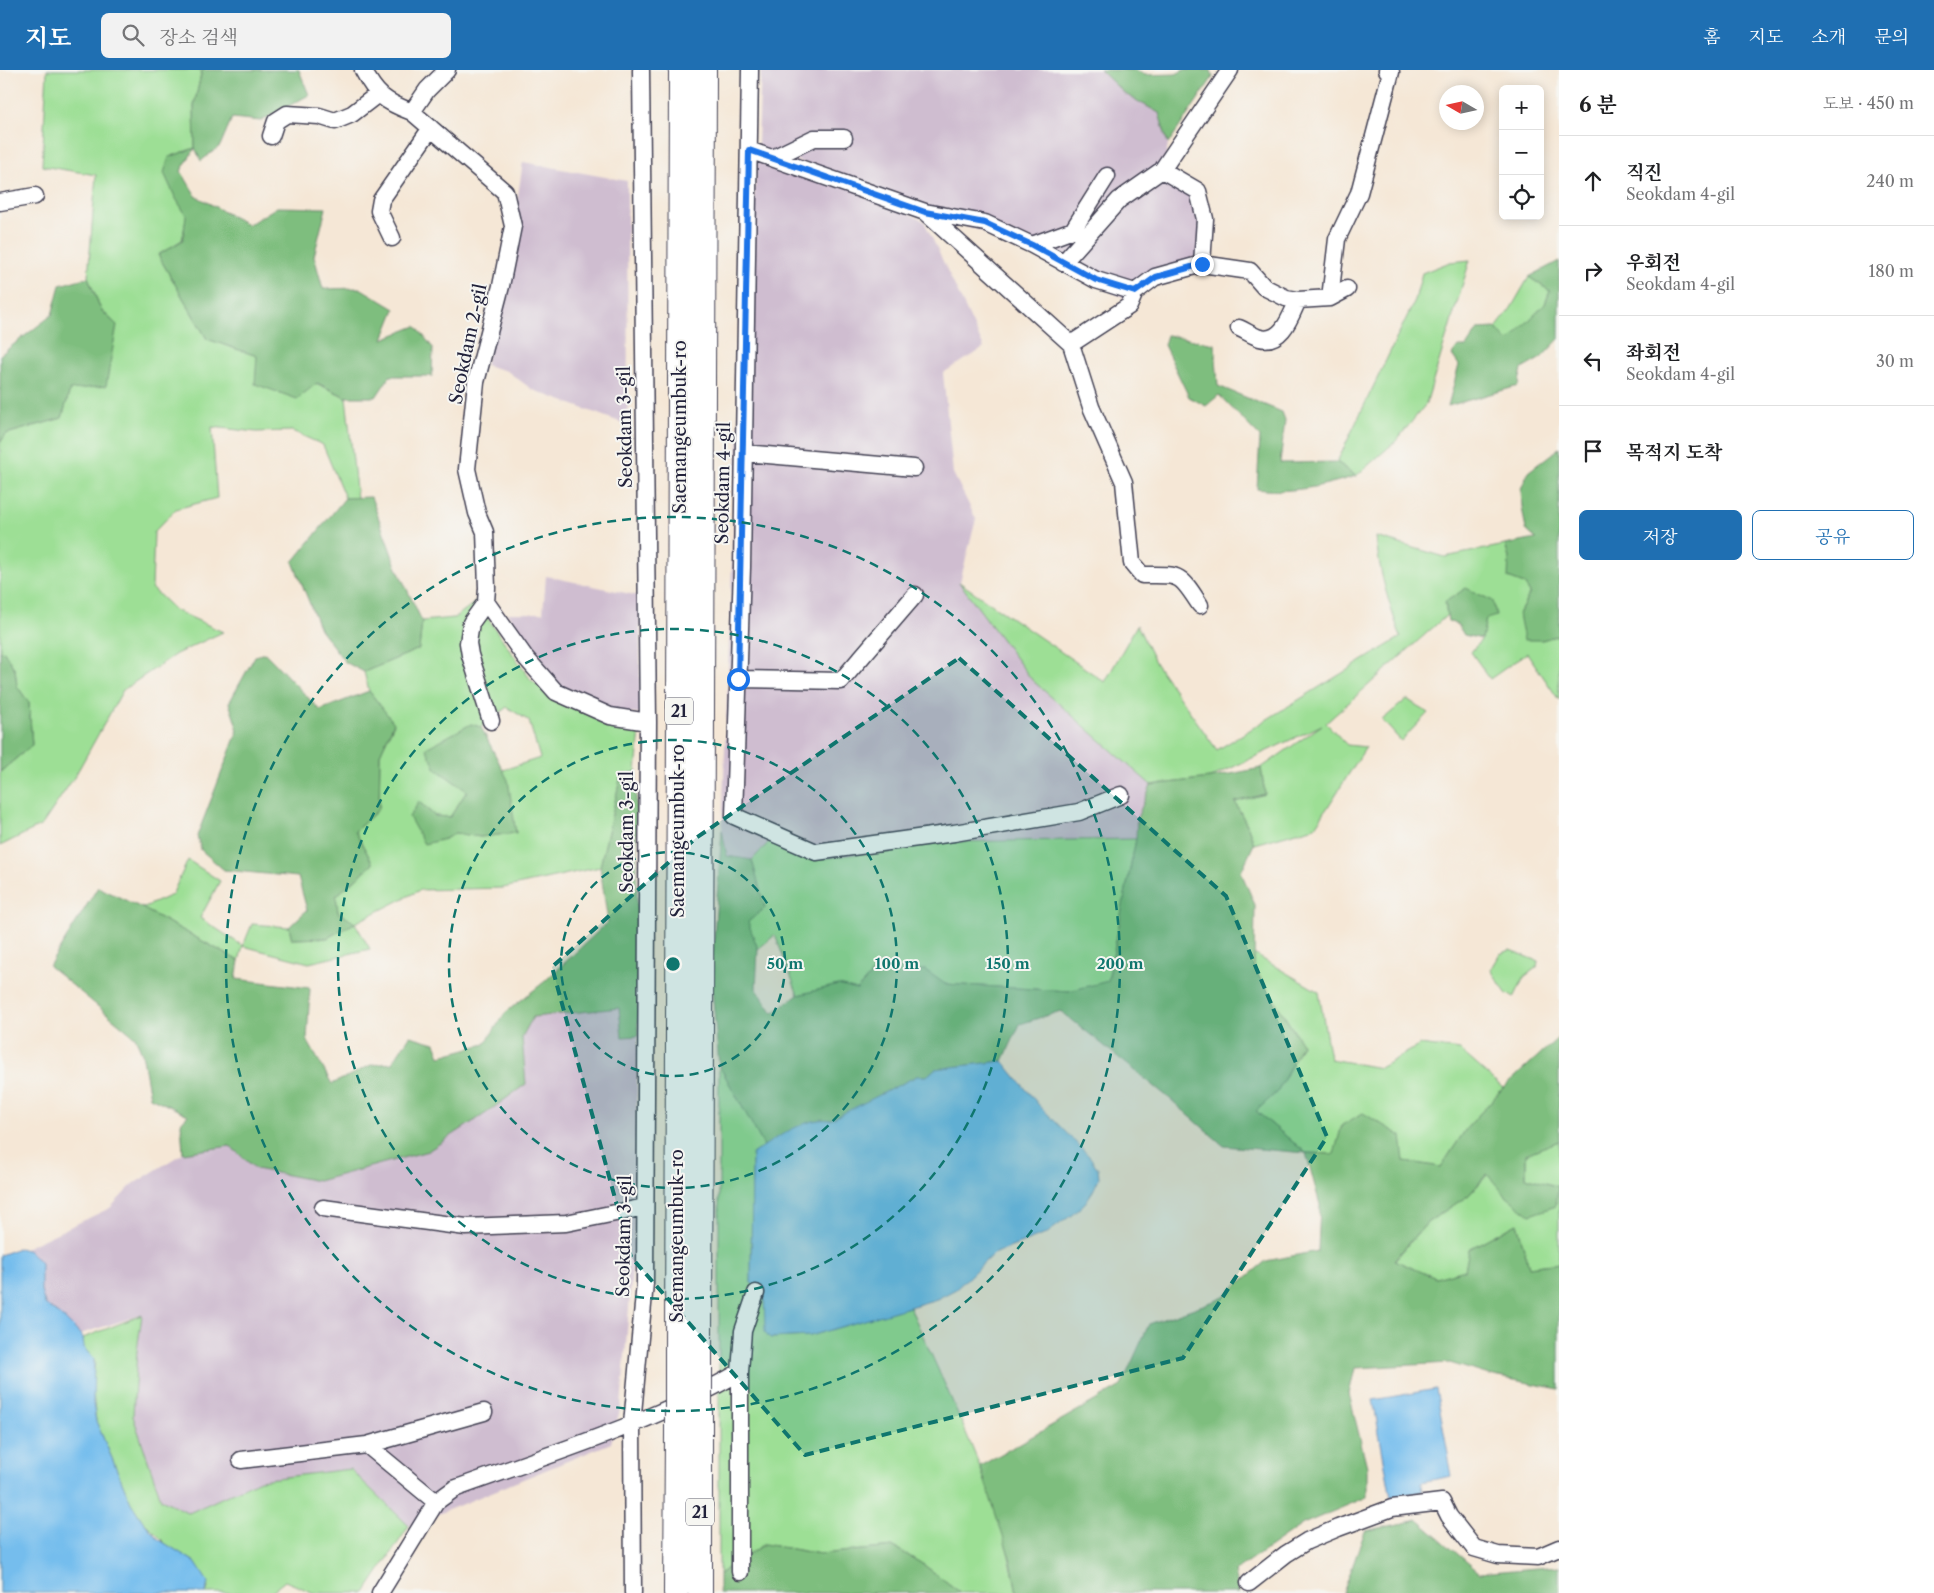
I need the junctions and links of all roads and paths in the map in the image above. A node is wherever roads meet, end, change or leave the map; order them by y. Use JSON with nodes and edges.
{"nodes":[{"id":1,"x":363,"y":70,"type":"edge"},
{"id":2,"x":447,"y":70,"type":"edge"},
{"id":3,"x":641,"y":70,"type":"edge"},
{"id":4,"x":681,"y":70,"type":"edge"},
{"id":5,"x":704,"y":70,"type":"edge"},
{"id":6,"x":750,"y":70,"type":"edge"},
{"id":7,"x":1230,"y":70,"type":"edge"},
{"id":8,"x":1387,"y":70,"type":"edge"},
{"id":9,"x":378,"y":94,"type":"junction"},
{"id":10,"x":412,"y":112,"type":"junction"},
{"id":11,"x":431,"y":128,"type":"junction"},
{"id":12,"x":271,"y":136,"type":"dead end"},
{"id":13,"x":844,"y":138,"type":"dead end"},
{"id":14,"x":749,"y":150,"type":"junction"},
{"id":15,"x":772,"y":158,"type":"junction"},
{"id":16,"x":1162,"y":170,"type":"junction"},
{"id":17,"x":1107,"y":176,"type":"dead end"},
{"id":18,"x":35,"y":196,"type":"dead end"},
{"id":19,"x":0,"y":202,"type":"edge"},
{"id":20,"x":925,"y":212,"type":"junction"},
{"id":21,"x":392,"y":238,"type":"dead end"},
{"id":22,"x":1032,"y":245,"type":"junction"},
{"id":23,"x":1063,"y":263,"type":"junction"},
{"id":24,"x":1202,"y":264,"type":"junction"},
{"id":25,"x":1347,"y":289,"type":"dead end"},
{"id":26,"x":1135,"y":292,"type":"junction"},
{"id":27,"x":1330,"y":298,"type":"junction"},
{"id":28,"x":1298,"y":300,"type":"junction"},
{"id":29,"x":1239,"y":328,"type":"dead end"},
{"id":30,"x":1071,"y":344,"type":"junction"},
{"id":31,"x":744,"y":454,"type":"junction"},
{"id":32,"x":914,"y":468,"type":"dead end"},
{"id":33,"x":915,"y":595,"type":"dead end"},
{"id":34,"x":486,"y":602,"type":"junction"},
{"id":35,"x":1200,"y":605,"type":"dead end"},
{"id":36,"x":738,"y":679,"type":"junction"},
{"id":37,"x":490,"y":721,"type":"dead end"},
{"id":38,"x":648,"y":722,"type":"junction"},
{"id":39,"x":1121,"y":795,"type":"dead end"},
{"id":40,"x":645,"y":1207,"type":"junction"},
{"id":41,"x":323,"y":1208,"type":"dead end"},
{"id":42,"x":756,"y":1293,"type":"dead end"},
{"id":43,"x":740,"y":1372,"type":"junction"},
{"id":44,"x":484,"y":1412,"type":"dead end"},
{"id":45,"x":632,"y":1424,"type":"junction"},
{"id":46,"x":367,"y":1445,"type":"junction"},
{"id":47,"x":241,"y":1460,"type":"dead end"},
{"id":48,"x":436,"y":1502,"type":"junction"},
{"id":49,"x":1559,"y":1548,"type":"edge"},
{"id":50,"x":740,"y":1572,"type":"dead end"},
{"id":51,"x":1249,"y":1583,"type":"dead end"},
{"id":52,"x":380,"y":1593,"type":"edge"},
{"id":53,"x":633,"y":1593,"type":"edge"},
{"id":54,"x":676,"y":1593,"type":"edge"},
{"id":55,"x":700,"y":1593,"type":"edge"}],
"edges":[{"from":1,"to":9,"type":"street","name":"Seokdam 2-gil"},
{"from":2,"to":10,"type":"street"},
{"from":3,"to":38,"type":"street","name":"Seokdam 3-gil"},
{"from":4,"to":54,"type":"highway","name":"Saemangeumbuk-ro","number":"21","bridge":true},
{"from":5,"to":55,"type":"highway","name":"Saemangeumbuk-ro","number":"21","bridge":true},
{"from":6,"to":14,"type":"street","name":"Seokdam 4-gil"},
{"from":7,"to":16,"type":"street"},
{"from":8,"to":27,"type":"street"},
{"from":9,"to":10,"type":"street","name":"Seokdam 2-gil"},
{"from":9,"to":12,"type":"street"},
{"from":10,"to":11,"type":"street","name":"Seokdam 2-gil"},
{"from":11,"to":21,"type":"street"},
{"from":11,"to":34,"type":"street","name":"Seokdam 2-gil"},
{"from":13,"to":15,"type":"street"},
{"from":14,"to":15,"type":"street"},
{"from":14,"to":31,"type":"street","name":"Seokdam 4-gil"},
{"from":15,"to":20,"type":"street"},
{"from":16,"to":23,"type":"street"},
{"from":16,"to":24,"type":"street"},
{"from":17,"to":22,"type":"street"},
{"from":18,"to":19,"type":"street"},
{"from":20,"to":22,"type":"street"},
{"from":20,"to":30,"type":"street"},
{"from":22,"to":23,"type":"street"},
{"from":23,"to":26,"type":"street"},
{"from":24,"to":26,"type":"street"},
{"from":24,"to":28,"type":"street"},
{"from":25,"to":27,"type":"street"},
{"from":26,"to":30,"type":"street"},
{"from":27,"to":28,"type":"street"},
{"from":28,"to":29,"type":"street"},
{"from":30,"to":35,"type":"street"},
{"from":31,"to":32,"type":"street"},
{"from":31,"to":36,"type":"street","name":"Seokdam 4-gil"},
{"from":33,"to":36,"type":"street"},
{"from":34,"to":37,"type":"street"},
{"from":34,"to":38,"type":"street"},
{"from":36,"to":39,"type":"street","name":"Seokdam 4-gil"},
{"from":38,"to":40,"type":"street","name":"Seokdam 3-gil"},
{"from":40,"to":41,"type":"street"},
{"from":40,"to":45,"type":"street","name":"Seokdam 3-gil"},
{"from":42,"to":43,"type":"street"},
{"from":43,"to":45,"type":"street"},
{"from":43,"to":50,"type":"street"},
{"from":44,"to":46,"type":"street"},
{"from":45,"to":48,"type":"street"},
{"from":45,"to":53,"type":"street","name":"Seokdam 3-gil"},
{"from":46,"to":47,"type":"street"},
{"from":46,"to":48,"type":"street"},
{"from":48,"to":52,"type":"street"},
{"from":49,"to":51,"type":"street"}]}
